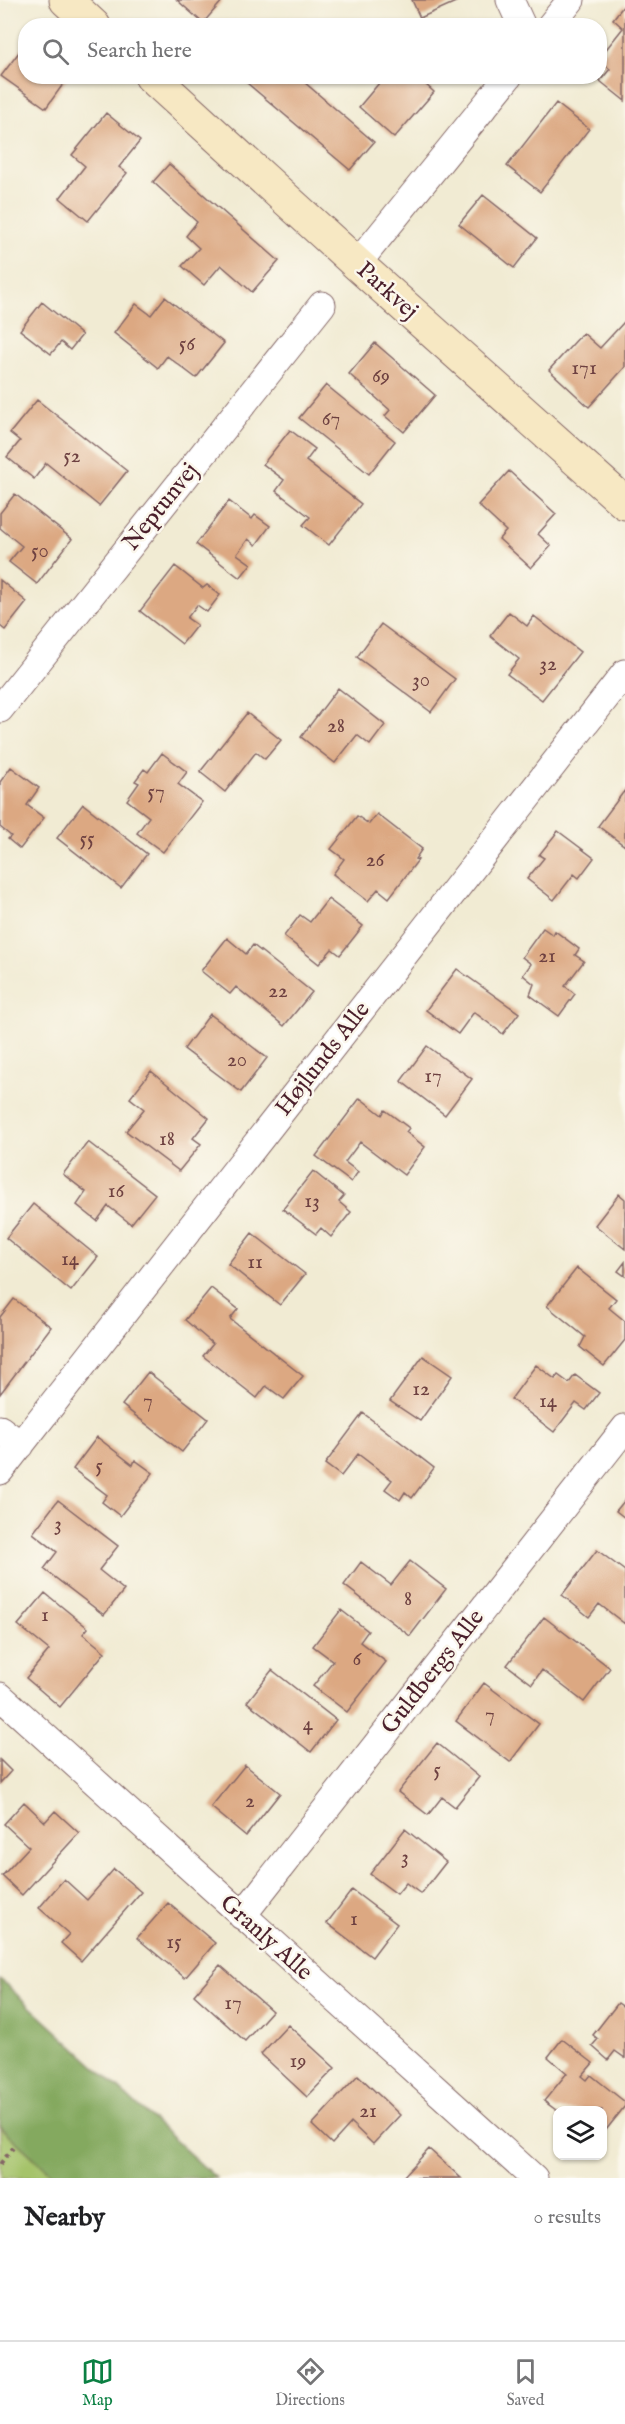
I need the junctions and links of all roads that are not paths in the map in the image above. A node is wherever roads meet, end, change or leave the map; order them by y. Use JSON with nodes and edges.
{"nodes":[{"id":1,"x":66,"y":0,"type":"edge"},
{"id":2,"x":510,"y":0,"type":"edge"},
{"id":3,"x":571,"y":0,"type":"edge"},
{"id":4,"x":85,"y":18,"type":"edge"},
{"id":5,"x":518,"y":18,"type":"edge"},
{"id":6,"x":556,"y":18,"type":"edge"},
{"id":7,"x":160,"y":84,"type":"edge"},
{"id":8,"x":503,"y":84,"type":"edge"},
{"id":9,"x":357,"y":264,"type":"junction"},
{"id":10,"x":322,"y":305,"type":"dead end"},
{"id":11,"x":625,"y":503,"type":"edge"},
{"id":12,"x":625,"y":673,"type":"edge"},
{"id":13,"x":0,"y":709,"type":"edge"},
{"id":14,"x":625,"y":1428,"type":"edge"},
{"id":15,"x":10,"y":1437,"type":"edge"},
{"id":16,"x":0,"y":1471,"type":"edge"},
{"id":17,"x":0,"y":1696,"type":"edge"},
{"id":18,"x":242,"y":1916,"type":"junction"},
{"id":19,"x":534,"y":2178,"type":"edge"}],
"edges":[{"from":1,"to":4,"type":"street"},
{"from":2,"to":5,"type":"street"},
{"from":3,"to":6,"type":"street"},
{"from":7,"to":9,"type":"street","name":"Parkvej"},
{"from":8,"to":9,"type":"street"},
{"from":9,"to":11,"type":"street","name":"Parkvej"},
{"from":10,"to":13,"type":"street","name":"Neptunvej"},
{"from":12,"to":15,"type":"street","name":"Højlunds Alle"},
{"from":14,"to":18,"type":"street","name":"Guldbergs Alle"},
{"from":15,"to":16,"type":"street","name":"Højlunds Alle"},
{"from":17,"to":18,"type":"street","name":"Granly Alle"},
{"from":18,"to":19,"type":"street","name":"Granly Alle"}]}
